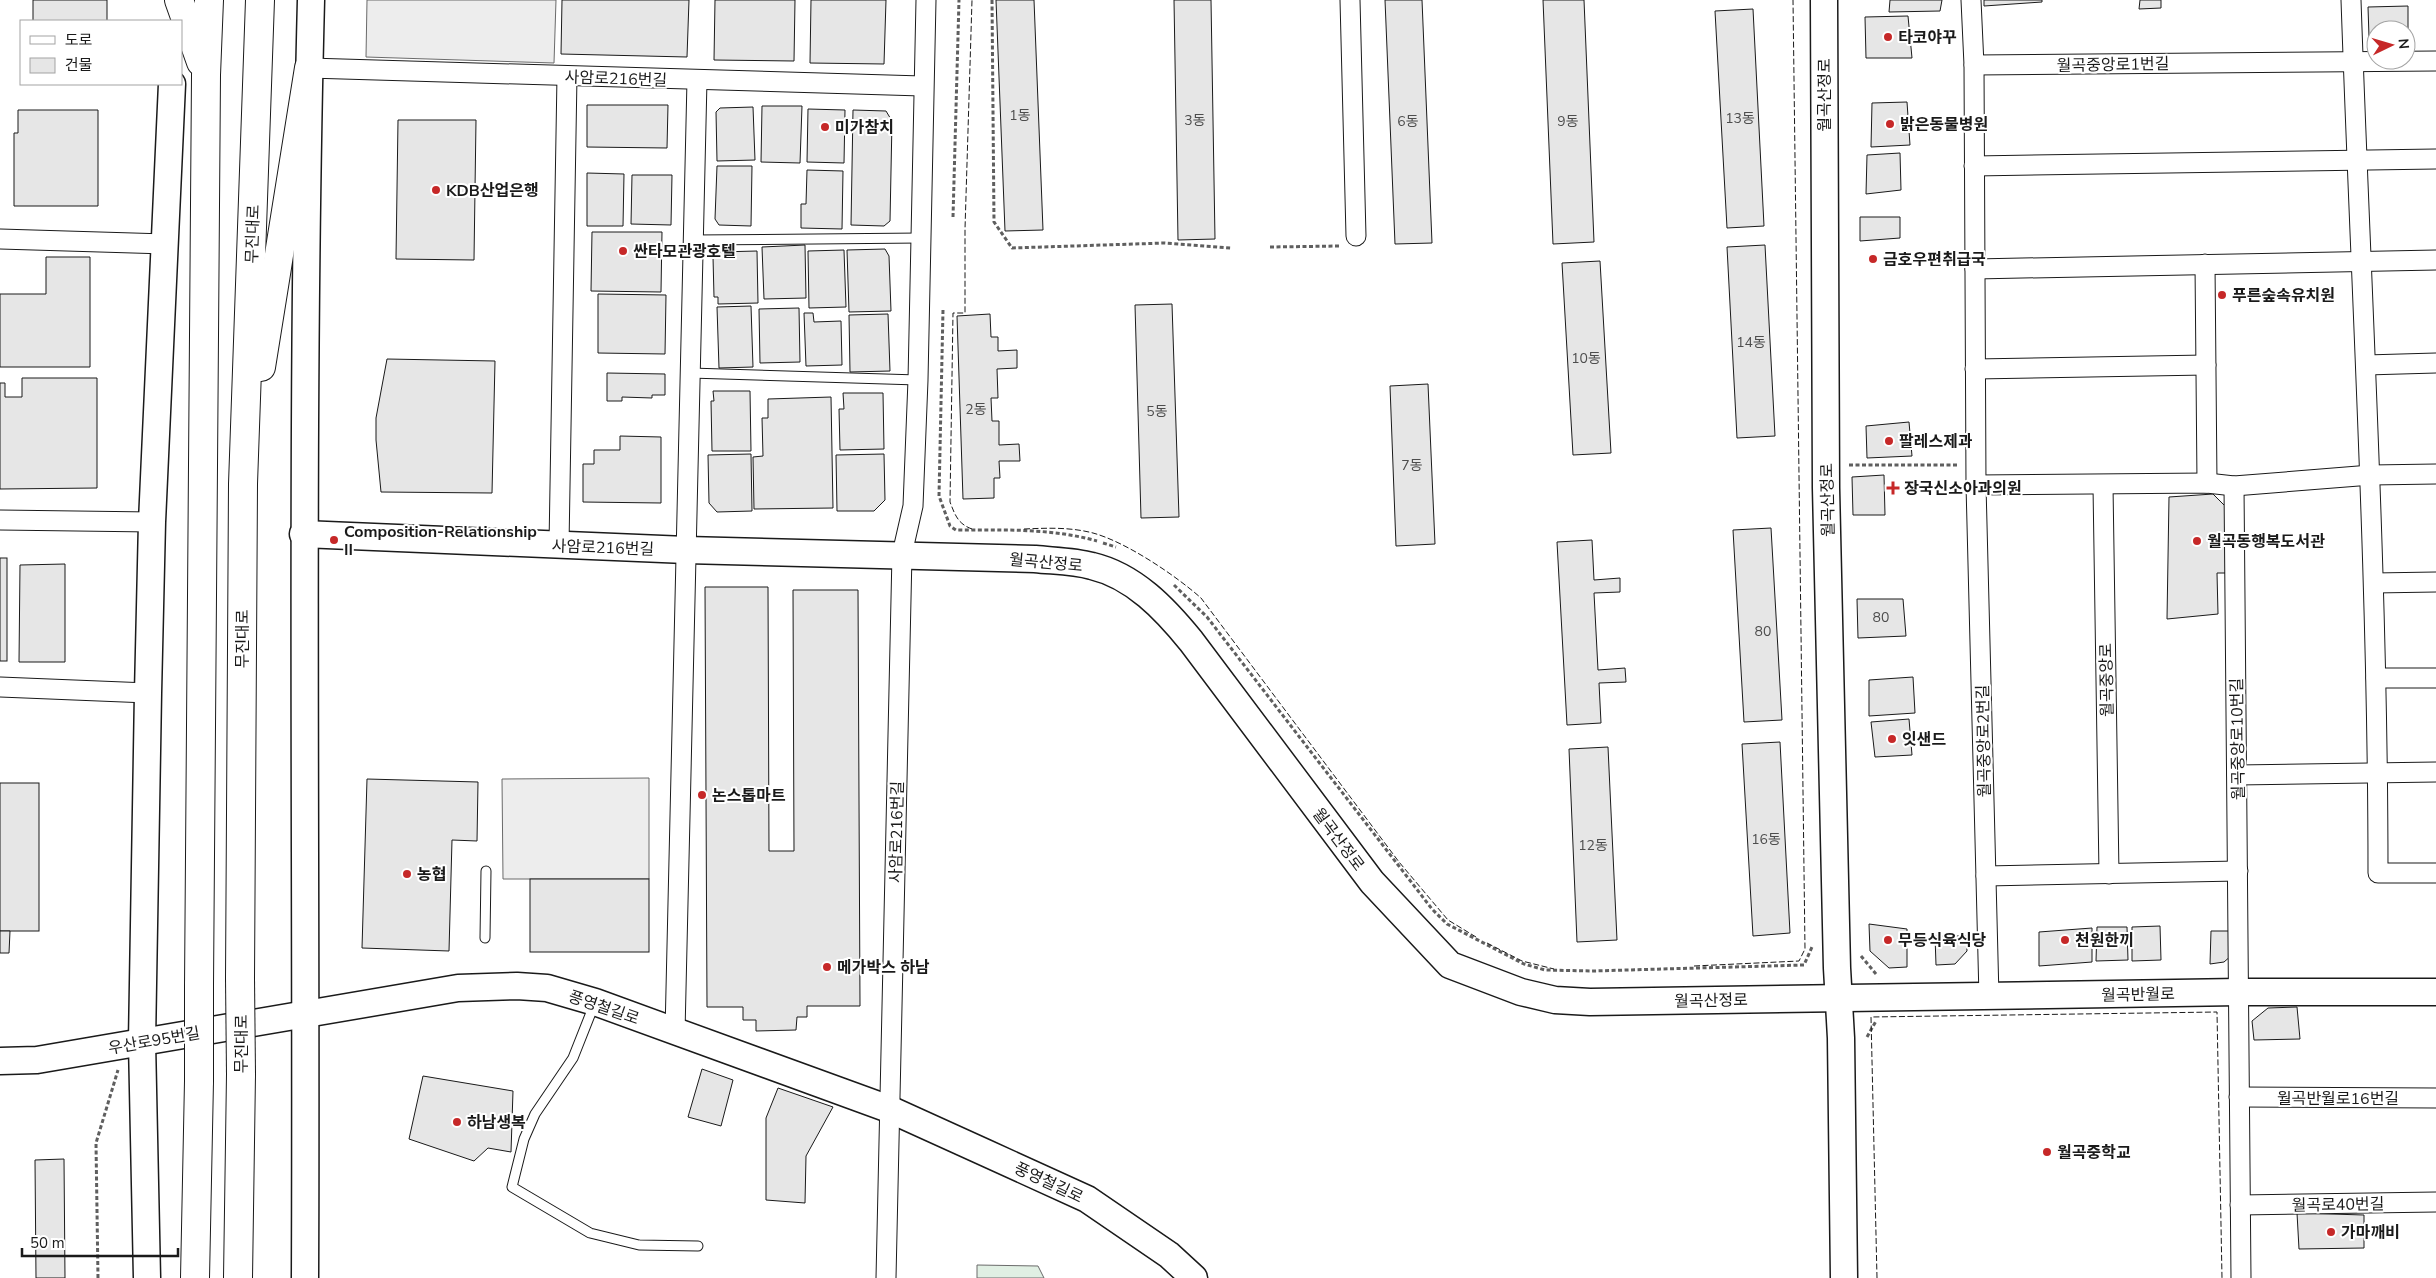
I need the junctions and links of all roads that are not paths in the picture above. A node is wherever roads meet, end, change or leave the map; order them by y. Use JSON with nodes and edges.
{"nodes":[{"id":1,"x":175,"y":0,"type":"edge"},
{"id":2,"x":179,"y":0,"type":"edge"},
{"id":3,"x":209,"y":0,"type":"edge"},
{"id":4,"x":260,"y":0,"type":"edge"},
{"id":5,"x":311,"y":0,"type":"edge"},
{"id":6,"x":926,"y":0,"type":"edge"},
{"id":7,"x":1350,"y":0,"type":"edge"},
{"id":8,"x":1824,"y":0,"type":"edge"},
{"id":9,"x":1971,"y":0,"type":"edge"},
{"id":10,"x":2351,"y":0,"type":"edge"},
{"id":11,"x":174,"y":20,"type":"edge"},
{"id":12,"x":2436,"y":61,"type":"edge"},
{"id":13,"x":2353,"y":62,"type":"junction"},
{"id":14,"x":1974,"y":65,"type":"junction"},
{"id":15,"x":309,"y":68,"type":"junction"},
{"id":16,"x":206,"y":76,"type":"junction"},
{"id":17,"x":567,"y":76,"type":"junction"},
{"id":18,"x":697,"y":80,"type":"junction"},
{"id":19,"x":172,"y":85,"type":"edge"},
{"id":20,"x":922,"y":86,"type":"junction"},
{"id":21,"x":2436,"y":159,"type":"edge"},
{"id":22,"x":2357,"y":160,"type":"junction"},
{"id":23,"x":1974,"y":166,"type":"junction"},
{"id":24,"x":921,"y":238,"type":"junction"},
{"id":25,"x":0,"y":239,"type":"edge"},
{"id":26,"x":692,"y":240,"type":"junction"},
{"id":27,"x":1351,"y":241,"type":"road end"},
{"id":28,"x":166,"y":244,"type":"junction"},
{"id":29,"x":2436,"y":260,"type":"edge"},
{"id":30,"x":2361,"y":261,"type":"junction"},
{"id":31,"x":2205,"y":264,"type":"junction"},
{"id":32,"x":1975,"y":268,"type":"junction"},
{"id":33,"x":2436,"y":363,"type":"edge"},
{"id":34,"x":2206,"y":365,"type":"junction"},
{"id":35,"x":2366,"y":365,"type":"junction"},
{"id":36,"x":1975,"y":369,"type":"junction"},
{"id":37,"x":690,"y":374,"type":"junction"},
{"id":38,"x":918,"y":380,"type":"junction"},
{"id":39,"x":2436,"y":474,"type":"edge"},
{"id":40,"x":2371,"y":476,"type":"junction"},
{"id":41,"x":243,"y":484,"type":"junction"},
{"id":42,"x":2207,"y":484,"type":"junction"},
{"id":43,"x":1976,"y":485,"type":"junction"},
{"id":44,"x":2102,"y":486,"type":"junction"},
{"id":45,"x":2234,"y":486,"type":"junction"},
{"id":46,"x":0,"y":520,"type":"edge"},
{"id":47,"x":152,"y":522,"type":"junction"},
{"id":48,"x":303,"y":534,"type":"junction"},
{"id":49,"x":559,"y":546,"type":"junction"},
{"id":50,"x":686,"y":550,"type":"junction"},
{"id":51,"x":902,"y":554,"type":"junction"},
{"id":52,"x":2436,"y":582,"type":"edge"},
{"id":53,"x":2374,"y":583,"type":"junction"},
{"id":54,"x":2376,"y":678,"type":"junction"},
{"id":55,"x":2436,"y":678,"type":"edge"},
{"id":56,"x":0,"y":687,"type":"edge"},
{"id":57,"x":148,"y":693,"type":"junction"},
{"id":58,"x":2436,"y":772,"type":"edge"},
{"id":59,"x":2378,"y":773,"type":"junction"},
{"id":60,"x":2237,"y":775,"type":"junction"},
{"id":61,"x":486,"y":871,"type":"dead end"},
{"id":62,"x":2238,"y":872,"type":"junction"},
{"id":63,"x":2436,"y":873,"type":"edge"},
{"id":64,"x":2109,"y":874,"type":"junction"},
{"id":65,"x":1986,"y":876,"type":"junction"},
{"id":66,"x":486,"y":938,"type":"dead end"},
{"id":67,"x":2239,"y":992,"type":"junction"},
{"id":68,"x":2436,"y":992,"type":"edge"},
{"id":69,"x":1989,"y":997,"type":"junction"},
{"id":70,"x":1840,"y":999,"type":"junction"},
{"id":71,"x":595,"y":1002,"type":"junction"},
{"id":72,"x":307,"y":1012,"type":"junction"},
{"id":73,"x":675,"y":1033,"type":"junction"},
{"id":74,"x":134,"y":1044,"type":"junction"},
{"id":75,"x":0,"y":1061,"type":"edge"},
{"id":76,"x":2240,"y":1098,"type":"junction"},
{"id":77,"x":2436,"y":1098,"type":"edge"},
{"id":78,"x":889,"y":1109,"type":"junction"},
{"id":79,"x":2436,"y":1202,"type":"edge"},
{"id":80,"x":2240,"y":1205,"type":"junction"},
{"id":81,"x":698,"y":1246,"type":"dead end"},
{"id":82,"x":147,"y":1278,"type":"edge"},
{"id":83,"x":195,"y":1278,"type":"edge"},
{"id":84,"x":238,"y":1278,"type":"edge"},
{"id":85,"x":305,"y":1278,"type":"edge"},
{"id":86,"x":886,"y":1278,"type":"edge"},
{"id":87,"x":1194,"y":1278,"type":"edge"},
{"id":88,"x":1844,"y":1278,"type":"edge"},
{"id":89,"x":2241,"y":1278,"type":"edge"}],
"edges":[{"from":1,"to":11,"type":"street"},
{"from":2,"to":16,"type":"highway"},
{"from":3,"to":16,"type":"highway"},
{"from":4,"to":41,"type":"highway","name":"무진대로"},
{"from":5,"to":15,"type":"street"},
{"from":6,"to":20,"type":"street","name":"사암로216번길"},
{"from":7,"to":27,"type":"street"},
{"from":8,"to":70,"type":"street","name":"월곡산정로"},
{"from":9,"to":14,"type":"street"},
{"from":10,"to":13,"type":"street"},
{"from":12,"to":13,"type":"street","name":"월곡중앙로1번길"},
{"from":13,"to":14,"type":"street","name":"월곡중앙로1번길"},
{"from":13,"to":22,"type":"street"},
{"from":14,"to":23,"type":"street"},
{"from":15,"to":17,"type":"street","name":"사암로216번길"},
{"from":15,"to":41,"type":"highway"},
{"from":15,"to":48,"type":"street"},
{"from":16,"to":83,"type":"highway","bridge":true},
{"from":17,"to":18,"type":"street","name":"사암로216번길"},
{"from":17,"to":49,"type":"street"},
{"from":18,"to":20,"type":"street","name":"사암로216번길"},
{"from":18,"to":26,"type":"street"},
{"from":19,"to":28,"type":"street"},
{"from":20,"to":24,"type":"street","name":"사암로216번길"},
{"from":21,"to":22,"type":"street"},
{"from":22,"to":23,"type":"street"},
{"from":22,"to":30,"type":"street"},
{"from":23,"to":32,"type":"street"},
{"from":24,"to":26,"type":"lane"},
{"from":24,"to":38,"type":"street","name":"사암로216번길"},
{"from":25,"to":28,"type":"street"},
{"from":26,"to":37,"type":"street"},
{"from":28,"to":47,"type":"street"},
{"from":29,"to":30,"type":"street"},
{"from":30,"to":31,"type":"street"},
{"from":30,"to":35,"type":"street"},
{"from":31,"to":32,"type":"street"},
{"from":31,"to":34,"type":"street"},
{"from":32,"to":36,"type":"street"},
{"from":33,"to":35,"type":"street"},
{"from":34,"to":36,"type":"street"},
{"from":34,"to":42,"type":"street"},
{"from":35,"to":40,"type":"street"},
{"from":36,"to":43,"type":"street"},
{"from":37,"to":38,"type":"lane"},
{"from":37,"to":50,"type":"street"},
{"from":38,"to":51,"type":"street","name":"사암로216번길"},
{"from":39,"to":40,"type":"street"},
{"from":40,"to":45,"type":"street"},
{"from":40,"to":53,"type":"street"},
{"from":41,"to":84,"type":"highway","name":"무진대로","bridge":true},
{"from":42,"to":44,"type":"street"},
{"from":42,"to":45,"type":"street"},
{"from":43,"to":44,"type":"street"},
{"from":43,"to":65,"type":"street","name":"월곡중앙로2번길"},
{"from":44,"to":64,"type":"street","name":"월곡중앙로"},
{"from":45,"to":60,"type":"street","name":"월곡중앙로10번길"},
{"from":46,"to":47,"type":"street"},
{"from":47,"to":57,"type":"street"},
{"from":48,"to":49,"type":"street","name":"사암로216번길"},
{"from":48,"to":72,"type":"street"},
{"from":49,"to":50,"type":"street","name":"사암로216번길"},
{"from":50,"to":51,"type":"street","name":"사암로216번길"},
{"from":50,"to":73,"type":"street"},
{"from":51,"to":70,"type":"street","name":"월곡산정로"},
{"from":51,"to":78,"type":"street","name":"사암로216번길"},
{"from":52,"to":53,"type":"street"},
{"from":53,"to":54,"type":"street"},
{"from":54,"to":55,"type":"street"},
{"from":54,"to":59,"type":"street"},
{"from":56,"to":57,"type":"street"},
{"from":57,"to":74,"type":"street"},
{"from":58,"to":59,"type":"street"},
{"from":59,"to":60,"type":"street"},
{"from":59,"to":63,"type":"street"},
{"from":60,"to":62,"type":"street","name":"월곡중앙로10번길"},
{"from":61,"to":66,"type":"lane"},
{"from":62,"to":64,"type":"street"},
{"from":62,"to":67,"type":"street","name":"월곡중앙로10번길"},
{"from":64,"to":65,"type":"street"},
{"from":65,"to":69,"type":"street","name":"월곡중앙로2번길"},
{"from":67,"to":68,"type":"street","name":"월곡반월로"},
{"from":67,"to":69,"type":"street","name":"월곡반월로"},
{"from":67,"to":76,"type":"street"},
{"from":69,"to":70,"type":"street","name":"월곡반월로"},
{"from":70,"to":88,"type":"street","name":"월곡산정로"},
{"from":71,"to":72,"type":"street","name":"풍영철길로"},
{"from":71,"to":73,"type":"street","name":"풍영철길로"},
{"from":71,"to":81,"type":"lane"},
{"from":72,"to":74,"type":"street","name":"우산로95번길"},
{"from":72,"to":85,"type":"street"},
{"from":73,"to":78,"type":"street","name":"풍영철길로"},
{"from":74,"to":75,"type":"street","name":"우산로95번길"},
{"from":74,"to":82,"type":"street"},
{"from":76,"to":77,"type":"street","name":"월곡반월로16번길"},
{"from":76,"to":80,"type":"street"},
{"from":78,"to":86,"type":"street"},
{"from":78,"to":87,"type":"street","name":"풍영철길로"},
{"from":79,"to":80,"type":"street","name":"월곡로40번길"},
{"from":80,"to":89,"type":"street"}]}
